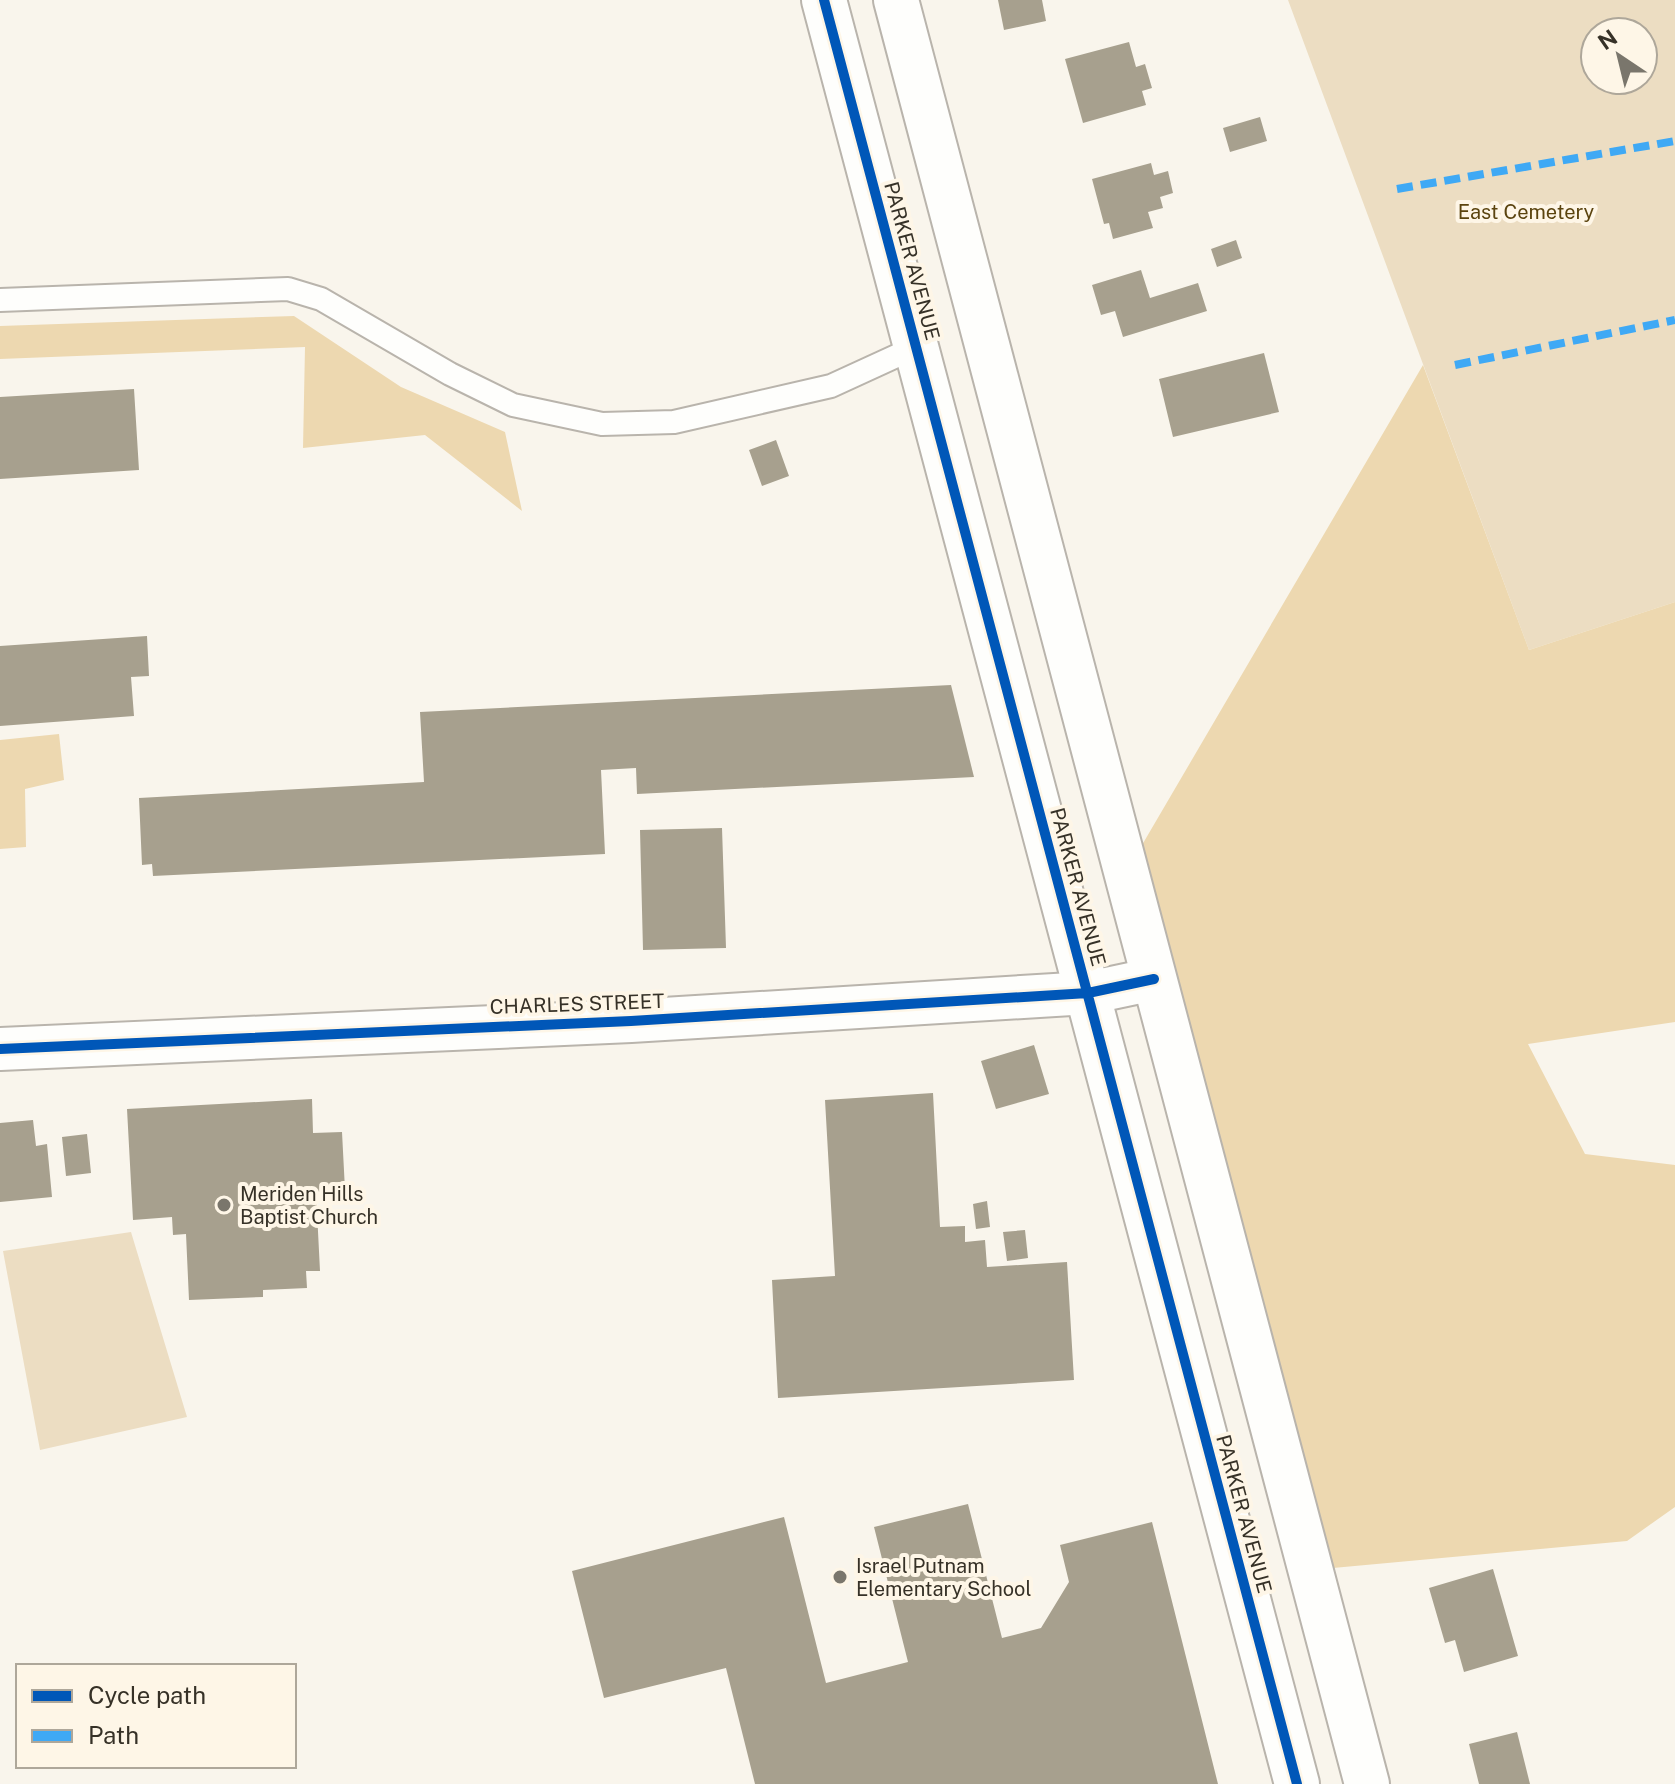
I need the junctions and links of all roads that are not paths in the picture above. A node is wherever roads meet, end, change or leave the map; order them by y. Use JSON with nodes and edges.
{"nodes":[{"id":1,"x":824,"y":0,"type":"edge"},
{"id":2,"x":896,"y":0,"type":"edge"},
{"id":3,"x":0,"y":300,"type":"edge"},
{"id":4,"x":982,"y":328,"type":"junction"},
{"id":5,"x":916,"y":347,"type":"junction"},
{"id":6,"x":1154,"y":979,"type":"junction"},
{"id":7,"x":1088,"y":993,"type":"junction"},
{"id":8,"x":0,"y":1049,"type":"edge"},
{"id":9,"x":1273,"y":1426,"type":"junction"},
{"id":10,"x":1207,"y":1444,"type":"junction"},
{"id":11,"x":1297,"y":1784,"type":"edge"},
{"id":12,"x":1367,"y":1784,"type":"edge"}],
"edges":[{"from":1,"to":5,"type":"street","name":"PARKER AVENUE"},
{"from":2,"to":4,"type":"street"},
{"from":3,"to":5,"type":"lane"},
{"from":4,"to":5,"type":"street","name":"PARKER AVENUE"},
{"from":4,"to":6,"type":"street"},
{"from":5,"to":7,"type":"street","name":"PARKER AVENUE"},
{"from":6,"to":7,"type":"street","name":"CHARLES STREET"},
{"from":6,"to":9,"type":"street"},
{"from":7,"to":8,"type":"street","name":"CHARLES STREET"},
{"from":7,"to":10,"type":"street","name":"PARKER AVENUE"},
{"from":9,"to":10,"type":"street","name":"PARKER AVENUE"},
{"from":9,"to":12,"type":"street"},
{"from":10,"to":11,"type":"street","name":"PARKER AVENUE"}]}
